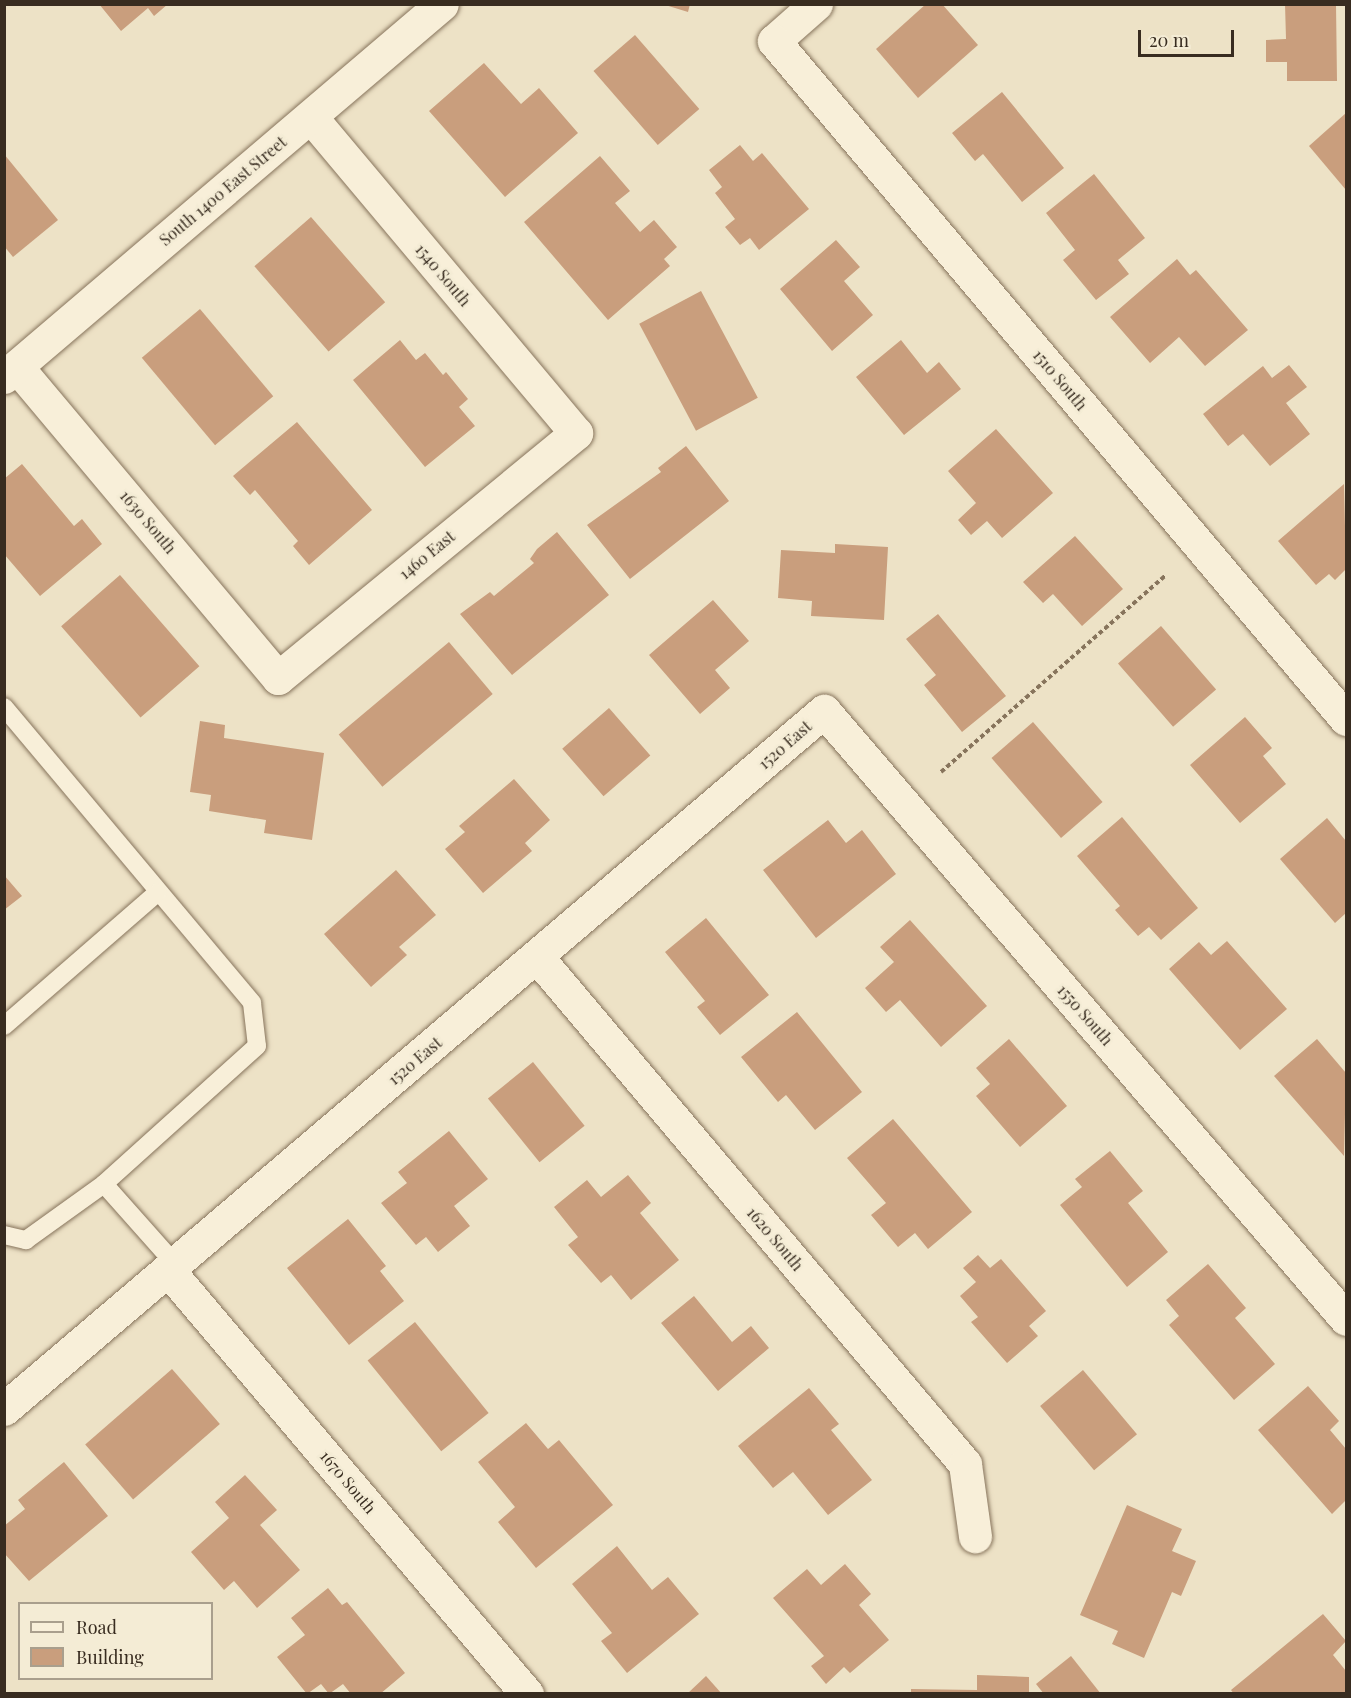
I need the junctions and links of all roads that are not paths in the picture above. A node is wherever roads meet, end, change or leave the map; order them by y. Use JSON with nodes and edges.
{"nodes":[{"id":1,"x":442,"y":4,"type":"edge"},
{"id":2,"x":816,"y":4,"type":"edge"},
{"id":3,"x":311,"y":117,"type":"junction"},
{"id":4,"x":11,"y":372,"type":"edge"},
{"id":5,"x":576,"y":433,"type":"joint"},
{"id":6,"x":278,"y":678,"type":"joint"},
{"id":7,"x":1340,"y":700,"type":"edge"},
{"id":8,"x":4,"y":707,"type":"edge"},
{"id":9,"x":824,"y":711,"type":"joint"},
{"id":10,"x":158,"y":893,"type":"junction"},
{"id":11,"x":538,"y":958,"type":"junction"},
{"id":12,"x":4,"y":1026,"type":"edge"},
{"id":13,"x":104,"y":1184,"type":"junction"},
{"id":14,"x":4,"y":1235,"type":"edge"},
{"id":15,"x":171,"y":1267,"type":"junction"},
{"id":16,"x":1347,"y":1319,"type":"edge"},
{"id":17,"x":4,"y":1408,"type":"edge"},
{"id":18,"x":975,"y":1536,"type":"dead end"},
{"id":19,"x":527,"y":1694,"type":"edge"}],
"edges":[{"from":1,"to":3,"type":"street","name":"South 1400 East Street"},
{"from":2,"to":7,"type":"street","name":"1510 South"},
{"from":3,"to":4,"type":"street","name":"South 1400 East Street"},
{"from":3,"to":5,"type":"street","name":"1540 South"},
{"from":4,"to":6,"type":"street","name":"1630 South"},
{"from":5,"to":6,"type":"street","name":"1460 East"},
{"from":8,"to":10,"type":"lane"},
{"from":9,"to":11,"type":"street","name":"1520 East"},
{"from":9,"to":16,"type":"street","name":"1550 South"},
{"from":10,"to":12,"type":"lane"},
{"from":10,"to":13,"type":"lane"},
{"from":11,"to":15,"type":"street","name":"1520 East"},
{"from":11,"to":18,"type":"street","name":"1620 South"},
{"from":13,"to":14,"type":"lane"},
{"from":13,"to":15,"type":"lane"},
{"from":15,"to":17,"type":"street","name":"1520 East"},
{"from":15,"to":19,"type":"street","name":"1670 South"}]}
